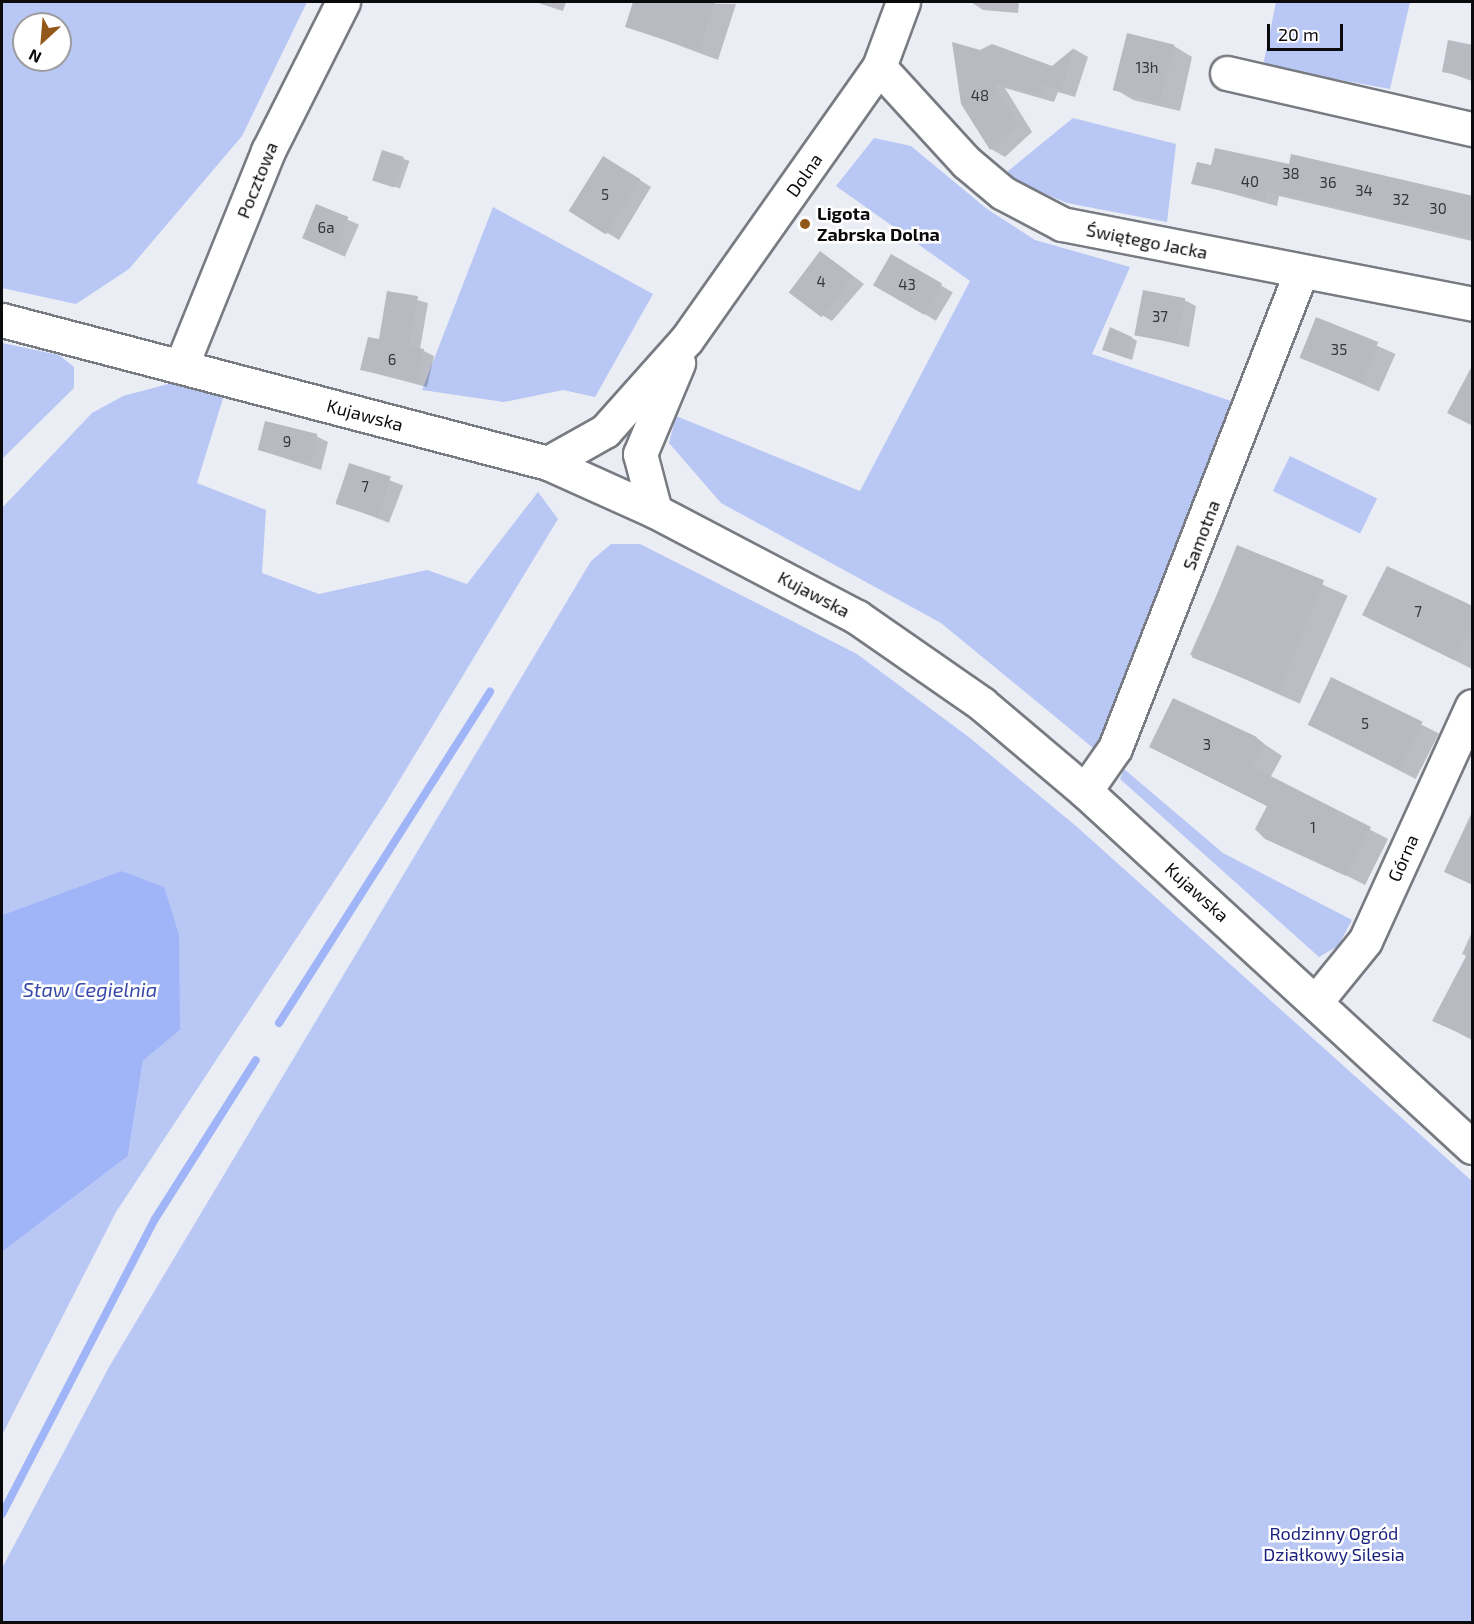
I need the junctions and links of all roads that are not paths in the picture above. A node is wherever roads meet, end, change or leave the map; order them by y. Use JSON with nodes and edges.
{"nodes":[{"id":1,"x":342,"y":2,"type":"edge"},
{"id":2,"x":903,"y":2,"type":"edge"},
{"id":3,"x":879,"y":67,"type":"junction"},
{"id":4,"x":1227,"y":73,"type":"dead end"},
{"id":5,"x":1473,"y":129,"type":"edge"},
{"id":6,"x":1301,"y":272,"type":"junction"},
{"id":7,"x":1473,"y":304,"type":"edge"},
{"id":8,"x":2,"y":320,"type":"edge"},
{"id":9,"x":687,"y":339,"type":"junction"},
{"id":10,"x":182,"y":364,"type":"junction"},
{"id":11,"x":605,"y":431,"type":"junction"},
{"id":12,"x":640,"y":454,"type":"junction"},
{"id":13,"x":548,"y":463,"type":"junction"},
{"id":14,"x":602,"y":486,"type":"junction"},
{"id":15,"x":655,"y":511,"type":"junction"},
{"id":16,"x":1473,"y":706,"type":"edge"},
{"id":17,"x":1085,"y":791,"type":"junction"},
{"id":18,"x":1317,"y":1000,"type":"junction"},
{"id":19,"x":1473,"y":1147,"type":"edge"}],
"edges":[{"from":1,"to":10,"type":"street","name":"Pocztowa"},
{"from":2,"to":3,"type":"street","name":"Dolna"},
{"from":3,"to":6,"type":"street","name":"Świętego Jacka"},
{"from":3,"to":9,"type":"street","name":"Dolna"},
{"from":4,"to":5,"type":"street"},
{"from":6,"to":7,"type":"street","name":"Świętego Jacka"},
{"from":6,"to":17,"type":"street","name":"Samotna"},
{"from":8,"to":10,"type":"street","name":"Kujawska"},
{"from":9,"to":11,"type":"street","name":"Dolna"},
{"from":9,"to":12,"type":"street","name":"Dolna"},
{"from":10,"to":13,"type":"street","name":"Kujawska"},
{"from":11,"to":13,"type":"street","name":"Dolna"},
{"from":11,"to":14,"type":"street"},
{"from":12,"to":14,"type":"street","name":"Dolna"},
{"from":12,"to":15,"type":"street"},
{"from":13,"to":14,"type":"street","name":"Kujawska"},
{"from":14,"to":15,"type":"street","name":"Kujawska"},
{"from":15,"to":17,"type":"street","name":"Kujawska"},
{"from":16,"to":18,"type":"street","name":"Górna"},
{"from":17,"to":18,"type":"street","name":"Kujawska"},
{"from":18,"to":19,"type":"street","name":"Kujawska"}]}
